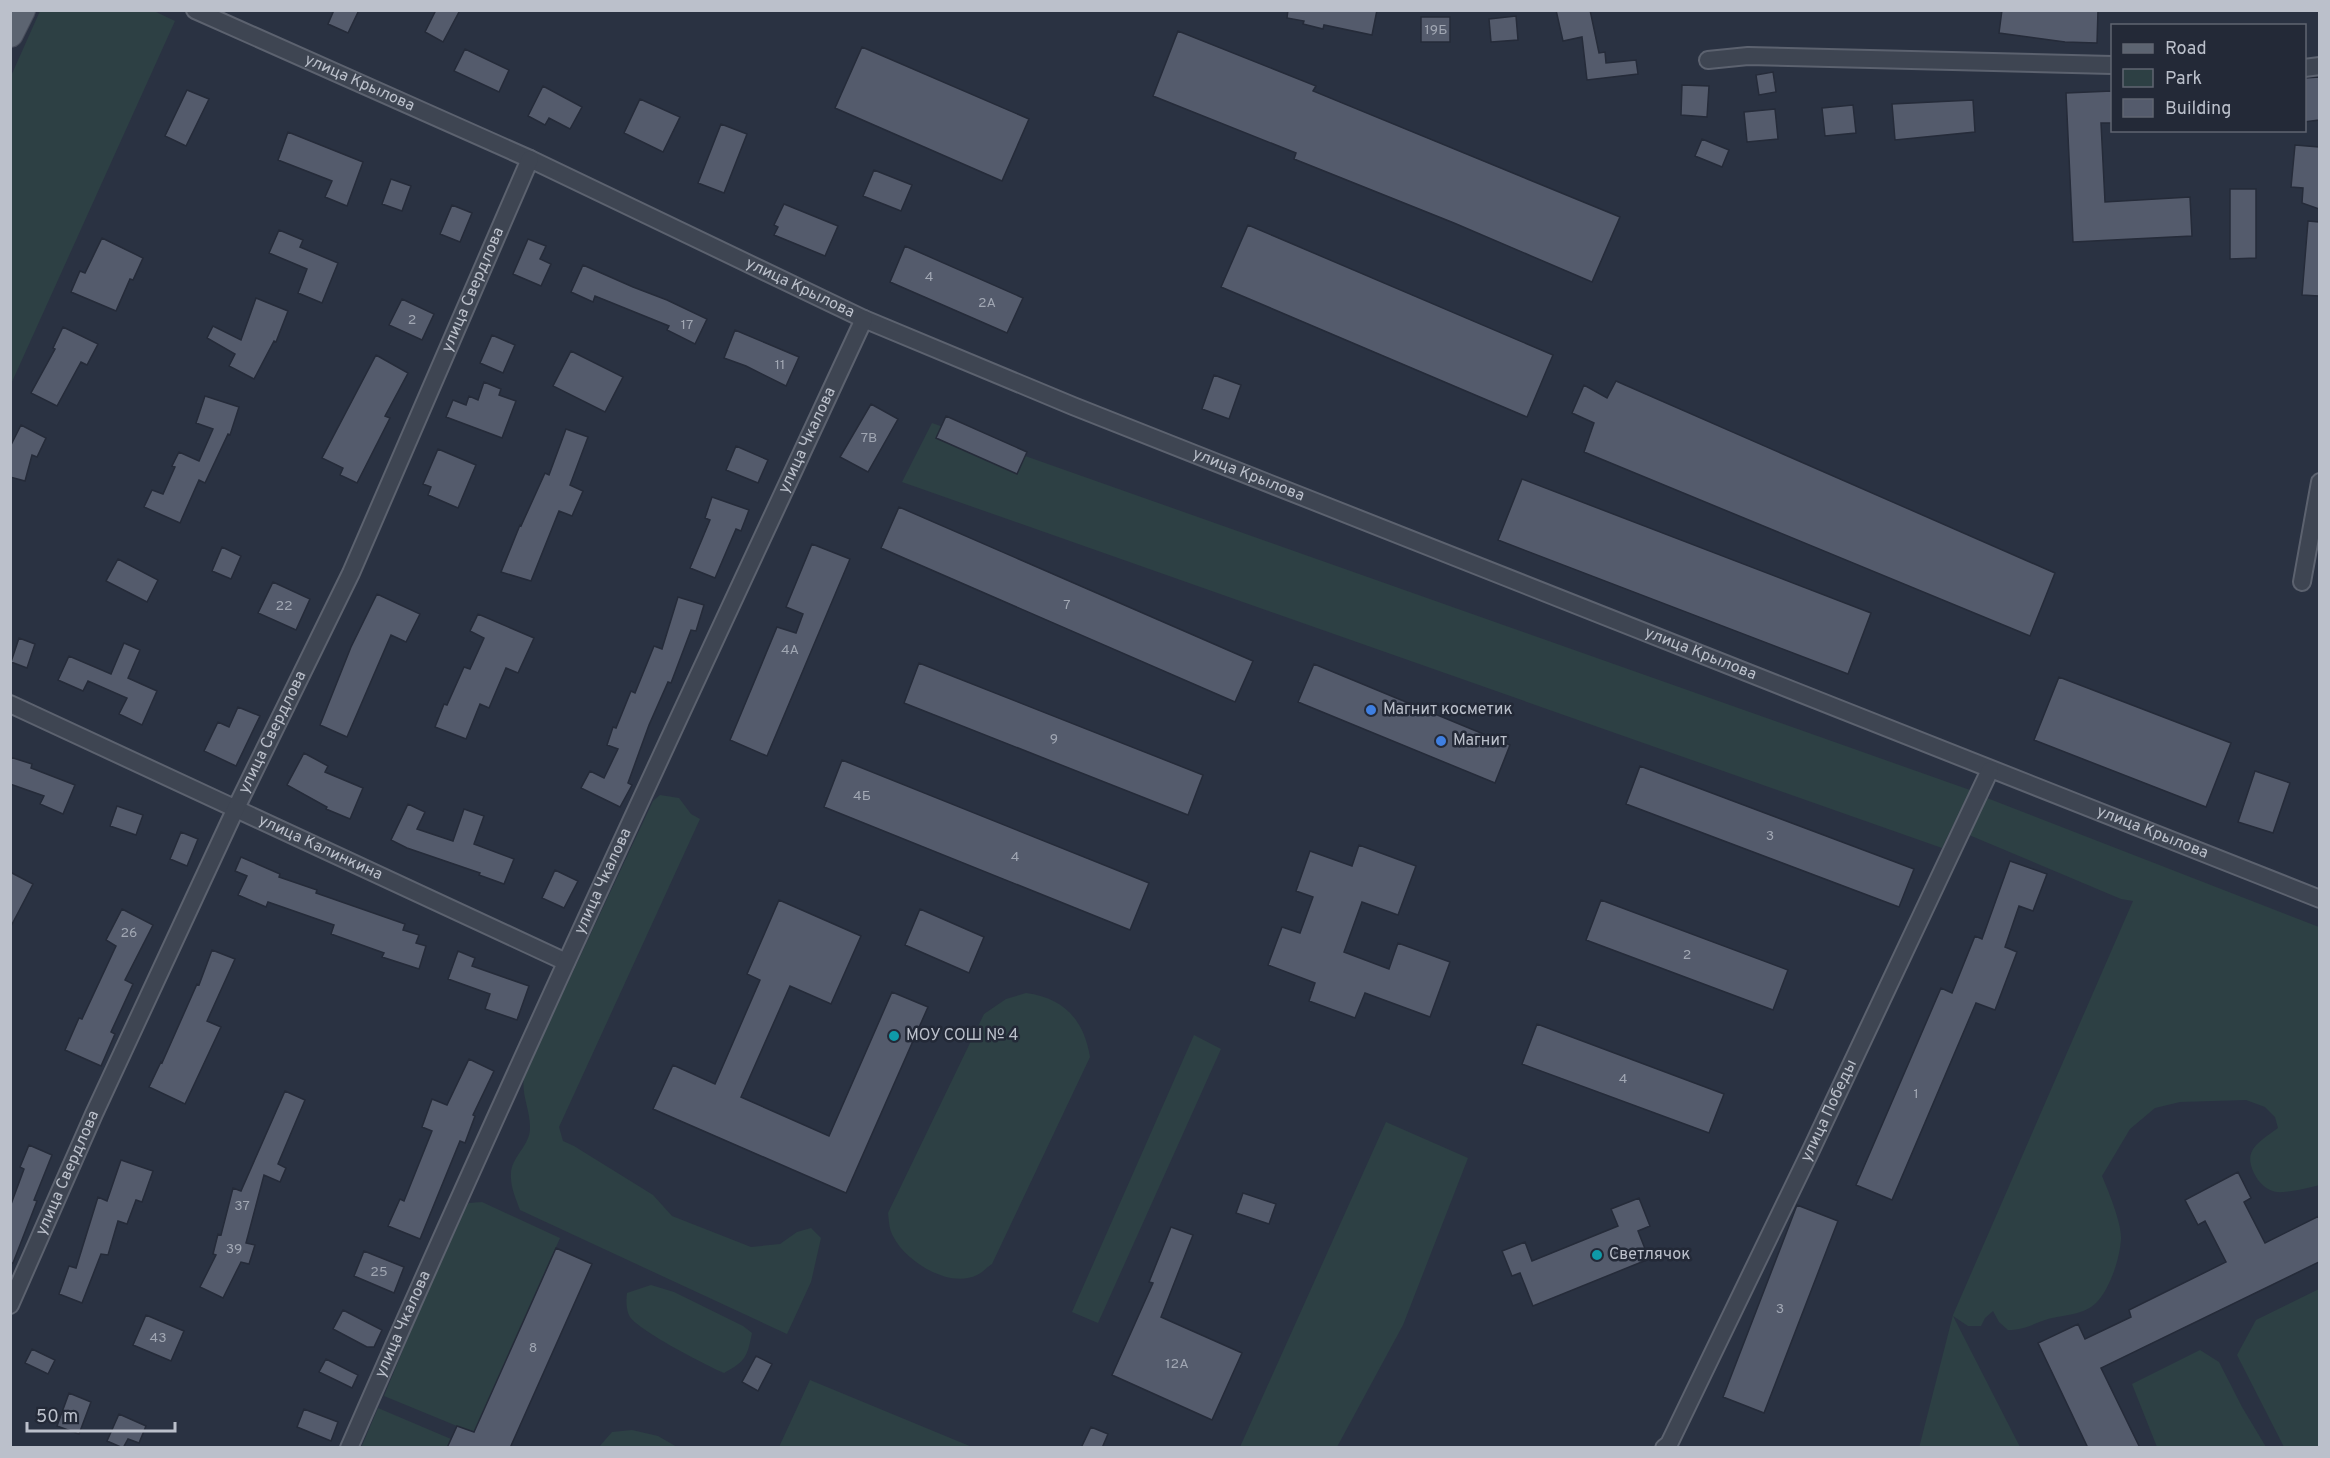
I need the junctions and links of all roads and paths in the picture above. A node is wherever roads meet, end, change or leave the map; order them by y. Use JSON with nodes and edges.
{"nodes":[{"id":1,"x":22,"y":10,"type":"edge"},
{"id":2,"x":195,"y":10,"type":"edge"},
{"id":3,"x":10,"y":34,"type":"edge"},
{"id":4,"x":1708,"y":60,"type":"dead end"},
{"id":5,"x":2111,"y":65,"type":"edge"},
{"id":6,"x":530,"y":159,"type":"junction"},
{"id":7,"x":864,"y":319,"type":"junction"},
{"id":8,"x":2319,"y":482,"type":"edge"},
{"id":9,"x":2302,"y":582,"type":"dead end"},
{"id":10,"x":10,"y":704,"type":"edge"},
{"id":11,"x":1990,"y":770,"type":"junction"},
{"id":12,"x":236,"y":808,"type":"junction"},
{"id":13,"x":2319,"y":899,"type":"edge"},
{"id":14,"x":566,"y":962,"type":"junction"},
{"id":15,"x":10,"y":1305,"type":"edge"},
{"id":16,"x":349,"y":1448,"type":"edge"},
{"id":17,"x":1664,"y":1448,"type":"edge"}],
"edges":[{"from":1,"to":3,"type":"main road"},
{"from":2,"to":6,"type":"street","name":"улица Крылова"},
{"from":4,"to":5,"type":"street"},
{"from":6,"to":7,"type":"street","name":"улица Крылова"},
{"from":6,"to":12,"type":"street","name":"улица Свердлова"},
{"from":7,"to":11,"type":"street","name":"улица Крылова"},
{"from":7,"to":14,"type":"street","name":"улица Чкалова"},
{"from":8,"to":9,"type":"street"},
{"from":10,"to":12,"type":"street","name":"улица Калинкина"},
{"from":11,"to":13,"type":"street","name":"улица Крылова"},
{"from":11,"to":17,"type":"street","name":"улица Победы"},
{"from":12,"to":14,"type":"street","name":"улица Калинкина"},
{"from":12,"to":15,"type":"street","name":"улица Свердлова"},
{"from":14,"to":16,"type":"street","name":"улица Чкалова"}]}
